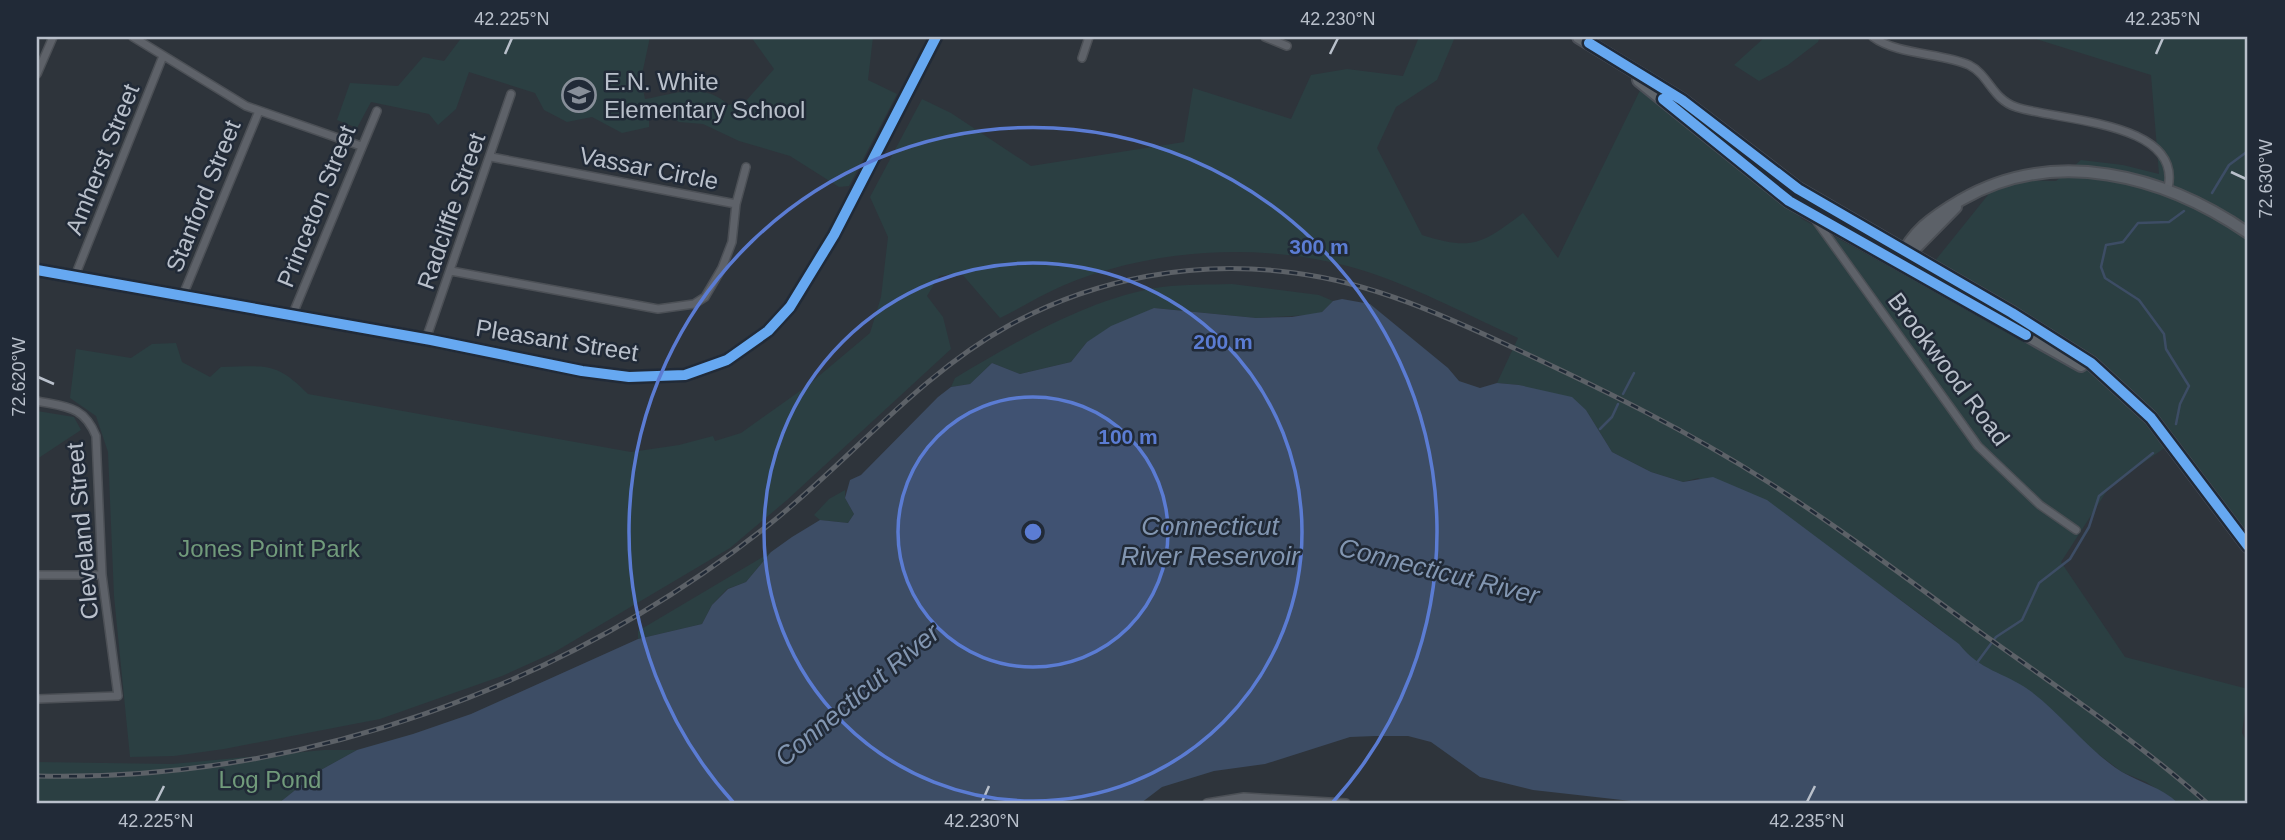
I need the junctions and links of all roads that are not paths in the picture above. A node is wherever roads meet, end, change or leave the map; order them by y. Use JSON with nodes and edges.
{"nodes":[{"id":1,"x":53,"y":37,"type":"edge"},
{"id":2,"x":133,"y":37,"type":"edge"},
{"id":3,"x":936,"y":37,"type":"edge"},
{"id":4,"x":1090,"y":37,"type":"edge"},
{"id":5,"x":1265,"y":37,"type":"edge"},
{"id":6,"x":1579,"y":37,"type":"edge"},
{"id":7,"x":1873,"y":37,"type":"edge"},
{"id":8,"x":1287,"y":46,"type":"dead end"},
{"id":9,"x":163,"y":56,"type":"junction"},
{"id":10,"x":1082,"y":58,"type":"dead end"},
{"id":11,"x":1611,"y":58,"type":"junction"},
{"id":12,"x":37,"y":75,"type":"edge"},
{"id":13,"x":511,"y":94,"type":"dead end"},
{"id":14,"x":258,"y":111,"type":"junction"},
{"id":15,"x":377,"y":111,"type":"dead end"},
{"id":16,"x":361,"y":146,"type":"junction"},
{"id":17,"x":491,"y":157,"type":"junction"},
{"id":18,"x":746,"y":167,"type":"dead end"},
{"id":19,"x":2168,"y":188,"type":"junction"},
{"id":20,"x":737,"y":204,"type":"junction"},
{"id":21,"x":1810,"y":213,"type":"junction"},
{"id":22,"x":2248,"y":233,"type":"edge"},
{"id":23,"x":1908,"y":252,"type":"junction"},
{"id":24,"x":1898,"y":263,"type":"junction"},
{"id":25,"x":37,"y":270,"type":"edge"},
{"id":26,"x":451,"y":271,"type":"junction"},
{"id":27,"x":75,"y":276,"type":"junction"},
{"id":28,"x":183,"y":295,"type":"junction"},
{"id":29,"x":292,"y":316,"type":"junction"},
{"id":30,"x":426,"y":339,"type":"junction"},
{"id":31,"x":2120,"y":388,"type":"junction"},
{"id":32,"x":37,"y":401,"type":"edge"},
{"id":33,"x":2076,"y":530,"type":"dead end"},
{"id":34,"x":2248,"y":546,"type":"edge"},
{"id":35,"x":37,"y":575,"type":"edge"},
{"id":36,"x":102,"y":575,"type":"junction"},
{"id":37,"x":37,"y":699,"type":"edge"},
{"id":38,"x":1207,"y":803,"type":"edge"},
{"id":39,"x":1346,"y":803,"type":"edge"}],
"edges":[{"from":1,"to":12,"type":"street"},
{"from":2,"to":9,"type":"street"},
{"from":3,"to":30,"type":"street","name":"Pleasant Street"},
{"from":4,"to":10,"type":"street"},
{"from":5,"to":8,"type":"street"},
{"from":6,"to":11,"type":"main road"},
{"from":7,"to":19,"type":"street"},
{"from":9,"to":14,"type":"street"},
{"from":9,"to":27,"type":"street","name":"Amherst Street"},
{"from":11,"to":21,"type":"main road"},
{"from":11,"to":23,"type":"main road"},
{"from":13,"to":17,"type":"street","name":"Radcliffe Street"},
{"from":14,"to":16,"type":"street"},
{"from":14,"to":28,"type":"street","name":"Stanford Street"},
{"from":15,"to":16,"type":"street","name":"Princeton Street"},
{"from":16,"to":29,"type":"street","name":"Princeton Street"},
{"from":17,"to":20,"type":"street","name":"Vassar Circle"},
{"from":17,"to":26,"type":"street","name":"Radcliffe Street"},
{"from":18,"to":20,"type":"street"},
{"from":19,"to":22,"type":"street"},
{"from":19,"to":23,"type":"street"},
{"from":20,"to":26,"type":"street","name":"Vassar Circle"},
{"from":21,"to":24,"type":"main road"},
{"from":21,"to":33,"type":"street","name":"Brookwood Road"},
{"from":23,"to":24,"type":"street"},
{"from":23,"to":31,"type":"main road"},
{"from":24,"to":31,"type":"main road"},
{"from":25,"to":27,"type":"street","name":"Pleasant Street"},
{"from":26,"to":30,"type":"street","name":"Radcliffe Street"},
{"from":27,"to":28,"type":"street","name":"Pleasant Street"},
{"from":28,"to":29,"type":"street","name":"Pleasant Street"},
{"from":29,"to":30,"type":"street","name":"Pleasant Street"},
{"from":31,"to":34,"type":"main road"},
{"from":32,"to":36,"type":"street","name":"Cleveland Street"},
{"from":35,"to":36,"type":"street"},
{"from":36,"to":37,"type":"street","name":"Cleveland Street"},
{"from":38,"to":39,"type":"street"}]}
